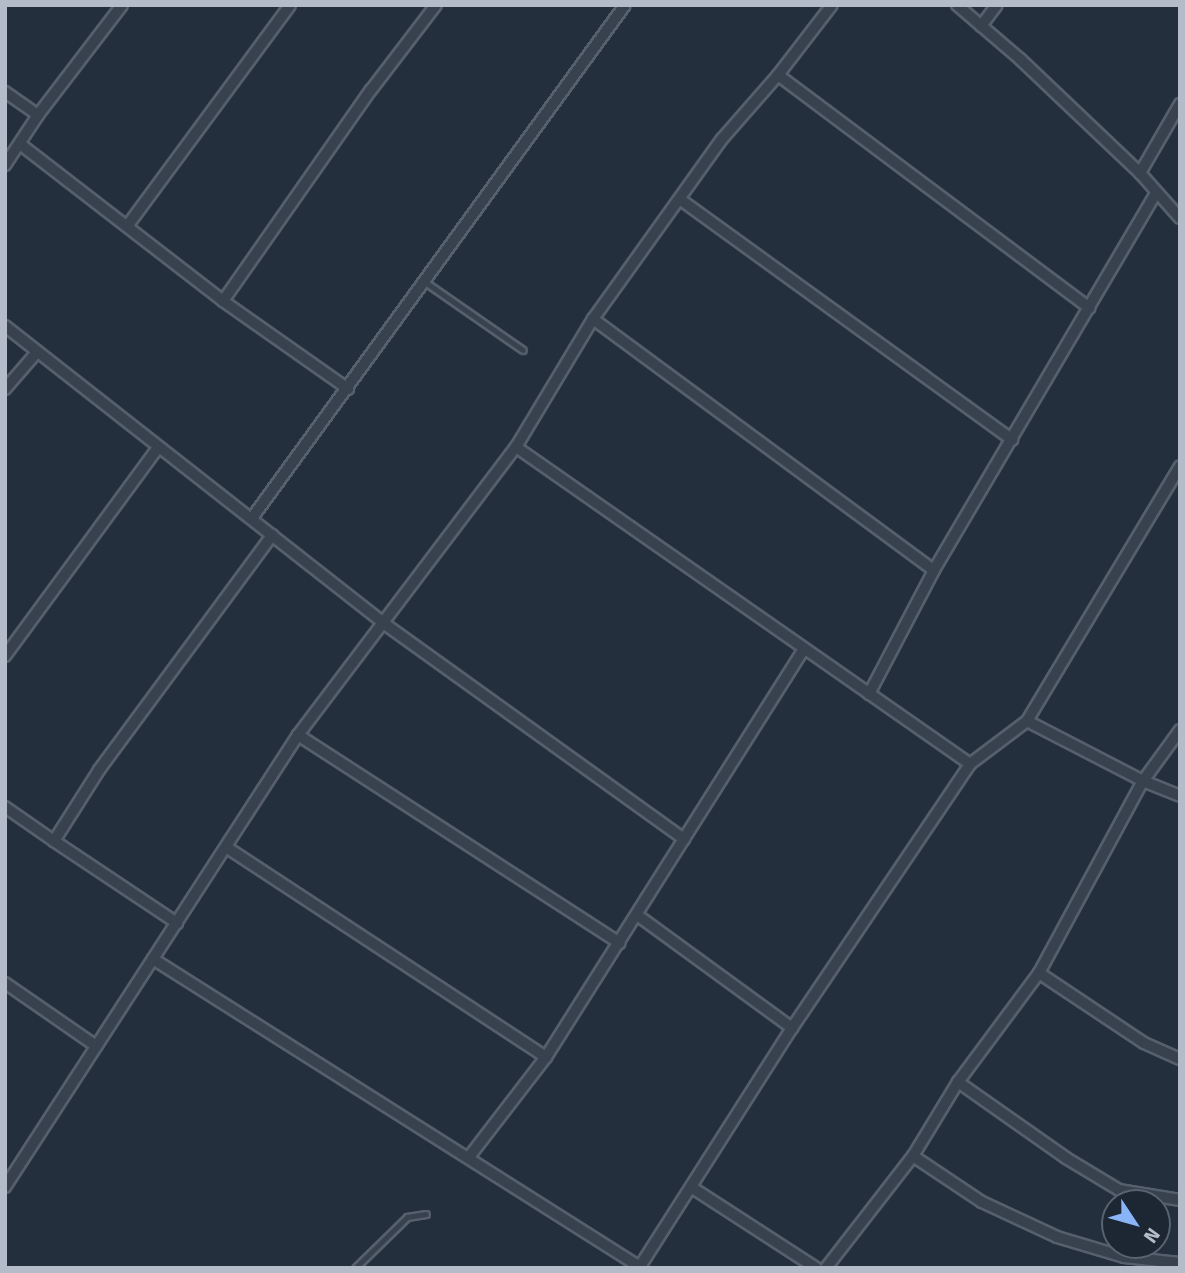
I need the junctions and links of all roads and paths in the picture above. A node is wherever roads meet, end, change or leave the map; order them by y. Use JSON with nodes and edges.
{"nodes":[{"id":1,"x":122,"y":5,"type":"edge"},
{"id":2,"x":289,"y":5,"type":"edge"},
{"id":3,"x":436,"y":5,"type":"edge"},
{"id":4,"x":625,"y":5,"type":"edge"},
{"id":5,"x":832,"y":5,"type":"edge"},
{"id":6,"x":957,"y":5,"type":"edge"},
{"id":7,"x":997,"y":5,"type":"edge"},
{"id":8,"x":981,"y":26,"type":"junction"},
{"id":9,"x":778,"y":75,"type":"junction"},
{"id":10,"x":5,"y":92,"type":"edge"},
{"id":11,"x":1180,"y":104,"type":"edge"},
{"id":12,"x":38,"y":115,"type":"junction"},
{"id":13,"x":20,"y":144,"type":"junction"},
{"id":14,"x":5,"y":164,"type":"edge"},
{"id":15,"x":1140,"y":173,"type":"junction"},
{"id":16,"x":1156,"y":193,"type":"junction"},
{"id":17,"x":681,"y":200,"type":"junction"},
{"id":18,"x":1180,"y":218,"type":"edge"},
{"id":19,"x":128,"y":225,"type":"junction"},
{"id":20,"x":425,"y":282,"type":"junction"},
{"id":21,"x":223,"y":301,"type":"junction"},
{"id":22,"x":1089,"y":308,"type":"junction"},
{"id":23,"x":593,"y":319,"type":"junction"},
{"id":24,"x":5,"y":326,"type":"edge"},
{"id":25,"x":523,"y":350,"type":"dead end"},
{"id":26,"x":37,"y":352,"type":"junction"},
{"id":27,"x":5,"y":389,"type":"edge"},
{"id":28,"x":348,"y":389,"type":"junction"},
{"id":29,"x":1012,"y":440,"type":"junction"},
{"id":30,"x":516,"y":447,"type":"junction"},
{"id":31,"x":158,"y":448,"type":"junction"},
{"id":32,"x":1180,"y":466,"type":"edge"},
{"id":33,"x":251,"y":518,"type":"junction"},
{"id":34,"x":272,"y":535,"type":"junction"},
{"id":35,"x":934,"y":570,"type":"junction"},
{"id":36,"x":382,"y":622,"type":"junction"},
{"id":37,"x":803,"y":650,"type":"junction"},
{"id":38,"x":5,"y":656,"type":"edge"},
{"id":39,"x":869,"y":694,"type":"junction"},
{"id":40,"x":1027,"y":721,"type":"junction"},
{"id":41,"x":1180,"y":730,"type":"edge"},
{"id":42,"x":298,"y":735,"type":"junction"},
{"id":43,"x":970,"y":764,"type":"junction"},
{"id":44,"x":1143,"y":781,"type":"junction"},
{"id":45,"x":1180,"y":796,"type":"edge"},
{"id":46,"x":5,"y":807,"type":"edge"},
{"id":47,"x":684,"y":839,"type":"junction"},
{"id":48,"x":54,"y":841,"type":"junction"},
{"id":49,"x":226,"y":847,"type":"junction"},
{"id":50,"x":637,"y":915,"type":"junction"},
{"id":51,"x":177,"y":923,"type":"junction"},
{"id":52,"x":620,"y":943,"type":"junction"},
{"id":53,"x":153,"y":959,"type":"junction"},
{"id":54,"x":1039,"y":973,"type":"junction"},
{"id":55,"x":5,"y":984,"type":"edge"},
{"id":56,"x":792,"y":1028,"type":"junction"},
{"id":57,"x":96,"y":1046,"type":"junction"},
{"id":58,"x":546,"y":1056,"type":"junction"},
{"id":59,"x":1180,"y":1059,"type":"edge"},
{"id":60,"x":958,"y":1082,"type":"junction"},
{"id":61,"x":914,"y":1156,"type":"junction"},
{"id":62,"x":469,"y":1157,"type":"junction"},
{"id":63,"x":5,"y":1187,"type":"edge"},
{"id":64,"x":691,"y":1187,"type":"junction"},
{"id":65,"x":1180,"y":1200,"type":"edge"},
{"id":66,"x":426,"y":1214,"type":"dead end"},
{"id":67,"x":1180,"y":1263,"type":"edge"},
{"id":68,"x":640,"y":1267,"type":"edge"},
{"id":69,"x":355,"y":1268,"type":"edge"},
{"id":70,"x":816,"y":1268,"type":"edge"},
{"id":71,"x":826,"y":1268,"type":"edge"}],
"edges":[{"from":1,"to":12,"type":"street"},
{"from":2,"to":19,"type":"street"},
{"from":3,"to":21,"type":"street"},
{"from":4,"to":20,"type":"street"},
{"from":5,"to":9,"type":"street"},
{"from":6,"to":8,"type":"street"},
{"from":7,"to":8,"type":"street"},
{"from":8,"to":15,"type":"street"},
{"from":9,"to":17,"type":"street"},
{"from":9,"to":22,"type":"street"},
{"from":10,"to":12,"type":"street"},
{"from":11,"to":15,"type":"street"},
{"from":12,"to":13,"type":"street"},
{"from":13,"to":14,"type":"street"},
{"from":13,"to":19,"type":"street"},
{"from":15,"to":16,"type":"street"},
{"from":16,"to":18,"type":"street"},
{"from":16,"to":22,"type":"street"},
{"from":17,"to":23,"type":"street"},
{"from":17,"to":29,"type":"street"},
{"from":19,"to":21,"type":"street"},
{"from":20,"to":25,"type":"lane"},
{"from":20,"to":28,"type":"street"},
{"from":21,"to":28,"type":"street"},
{"from":22,"to":29,"type":"street"},
{"from":23,"to":30,"type":"street"},
{"from":23,"to":35,"type":"street"},
{"from":24,"to":26,"type":"street"},
{"from":26,"to":27,"type":"street"},
{"from":26,"to":31,"type":"street"},
{"from":28,"to":33,"type":"street"},
{"from":29,"to":35,"type":"street"},
{"from":30,"to":36,"type":"street"},
{"from":30,"to":37,"type":"street"},
{"from":31,"to":33,"type":"street"},
{"from":31,"to":38,"type":"street"},
{"from":32,"to":40,"type":"street"},
{"from":33,"to":34,"type":"street"},
{"from":34,"to":36,"type":"street"},
{"from":34,"to":48,"type":"street"},
{"from":35,"to":39,"type":"street"},
{"from":36,"to":42,"type":"street"},
{"from":36,"to":47,"type":"street"},
{"from":37,"to":39,"type":"street"},
{"from":37,"to":47,"type":"street"},
{"from":39,"to":43,"type":"street"},
{"from":40,"to":43,"type":"street"},
{"from":40,"to":44,"type":"street"},
{"from":41,"to":44,"type":"street"},
{"from":42,"to":49,"type":"street"},
{"from":42,"to":52,"type":"street"},
{"from":43,"to":56,"type":"street"},
{"from":44,"to":45,"type":"street"},
{"from":44,"to":54,"type":"street"},
{"from":46,"to":48,"type":"street"},
{"from":47,"to":50,"type":"street"},
{"from":48,"to":51,"type":"street"},
{"from":49,"to":51,"type":"street"},
{"from":49,"to":58,"type":"street"},
{"from":50,"to":52,"type":"street"},
{"from":50,"to":56,"type":"street"},
{"from":51,"to":53,"type":"street"},
{"from":52,"to":58,"type":"street"},
{"from":53,"to":57,"type":"street"},
{"from":53,"to":62,"type":"street"},
{"from":54,"to":59,"type":"street"},
{"from":54,"to":60,"type":"street"},
{"from":55,"to":57,"type":"street"},
{"from":56,"to":64,"type":"street"},
{"from":57,"to":63,"type":"street"},
{"from":58,"to":62,"type":"street"},
{"from":60,"to":61,"type":"street"},
{"from":60,"to":65,"type":"street"},
{"from":61,"to":67,"type":"street"},
{"from":61,"to":71,"type":"street"},
{"from":62,"to":68,"type":"street"},
{"from":64,"to":68,"type":"street"},
{"from":64,"to":70,"type":"street"},
{"from":66,"to":69,"type":"lane"}]}
